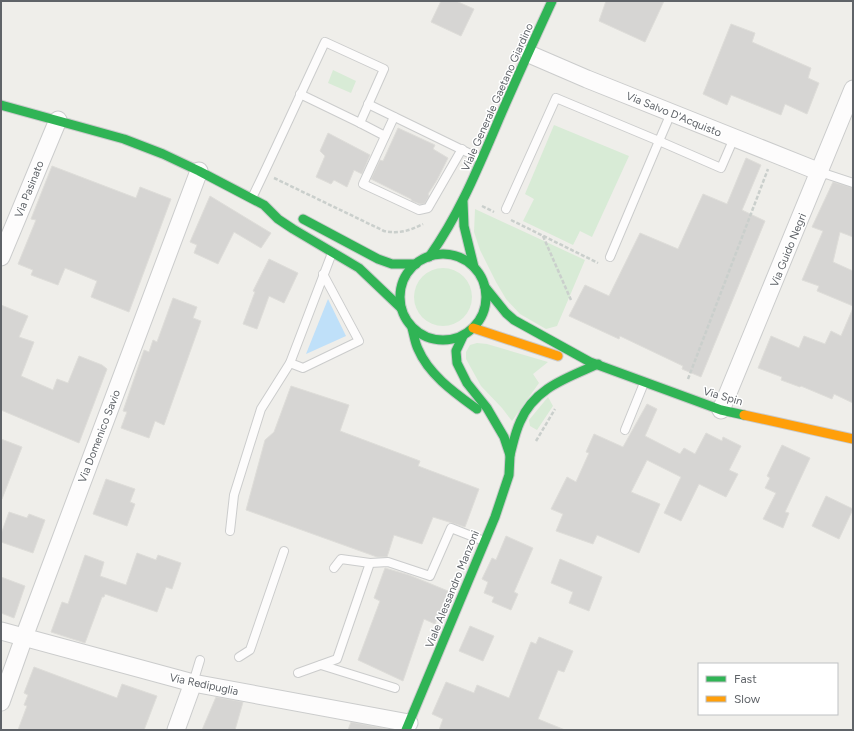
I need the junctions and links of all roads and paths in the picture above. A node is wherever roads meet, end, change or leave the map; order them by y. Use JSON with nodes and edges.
{"nodes":[{"id":1,"x":552,"y":1,"type":"edge"},
{"id":2,"x":529,"y":54,"type":"junction"},
{"id":3,"x":853,"y":89,"type":"edge"},
{"id":4,"x":300,"y":94,"type":"junction"},
{"id":5,"x":368,"y":104,"type":"junction"},
{"id":6,"x":1,"y":105,"type":"edge"},
{"id":7,"x":671,"y":113,"type":"junction"},
{"id":8,"x":394,"y":117,"type":"junction"},
{"id":9,"x":58,"y":120,"type":"junction"},
{"id":10,"x":360,"y":123,"type":"junction"},
{"id":11,"x":385,"y":136,"type":"junction"},
{"id":12,"x":734,"y":138,"type":"junction"},
{"id":13,"x":659,"y":141,"type":"junction"},
{"id":14,"x":462,"y":149,"type":"junction"},
{"id":15,"x":774,"y":153,"type":"junction"},
{"id":16,"x":482,"y":159,"type":"junction"},
{"id":17,"x":199,"y":170,"type":"junction"},
{"id":18,"x":820,"y":172,"type":"junction"},
{"id":19,"x":264,"y":173,"type":"junction"},
{"id":20,"x":853,"y":183,"type":"edge"},
{"id":21,"x":252,"y":199,"type":"junction"},
{"id":22,"x":463,"y":202,"type":"junction"},
{"id":23,"x":478,"y":204,"type":"dead end"},
{"id":24,"x":264,"y":205,"type":"junction"},
{"id":25,"x":284,"y":210,"type":"dead end"},
{"id":26,"x":505,"y":213,"type":"joint"},
{"id":27,"x":498,"y":214,"type":"dead end"},
{"id":28,"x":296,"y":216,"type":"dead end"},
{"id":29,"x":428,"y":220,"type":"dead end"},
{"id":30,"x":543,"y":236,"type":"junction"},
{"id":31,"x":332,"y":252,"type":"junction"},
{"id":32,"x":1,"y":257,"type":"edge"},
{"id":33,"x":429,"y":257,"type":"junction"},
{"id":34,"x":610,"y":257,"type":"dead end"},
{"id":35,"x":416,"y":264,"type":"junction"},
{"id":36,"x":603,"y":265,"type":"dead end"},
{"id":37,"x":474,"y":267,"type":"junction"},
{"id":38,"x":323,"y":274,"type":"junction"},
{"id":39,"x":485,"y":287,"type":"junction"},
{"id":40,"x":571,"y":300,"type":"dead end"},
{"id":41,"x":401,"y":308,"type":"junction"},
{"id":42,"x":412,"y":328,"type":"junction"},
{"id":43,"x":473,"y":328,"type":"junction"},
{"id":44,"x":463,"y":336,"type":"junction"},
{"id":45,"x":594,"y":363,"type":"junction"},
{"id":46,"x":290,"y":364,"type":"junction"},
{"id":47,"x":644,"y":383,"type":"junction"},
{"id":48,"x":682,"y":396,"type":"junction"},
{"id":49,"x":722,"y":410,"type":"junction"},
{"id":50,"x":494,"y":420,"type":"junction"},
{"id":51,"x":625,"y":430,"type":"dead end"},
{"id":52,"x":853,"y":439,"type":"edge"},
{"id":53,"x":510,"y":455,"type":"junction"},
{"id":54,"x":230,"y":531,"type":"dead end"},
{"id":55,"x":484,"y":542,"type":"junction"},
{"id":56,"x":284,"y":551,"type":"dead end"},
{"id":57,"x":370,"y":563,"type":"junction"},
{"id":58,"x":334,"y":568,"type":"dead end"},
{"id":59,"x":1,"y":631,"type":"edge"},
{"id":60,"x":24,"y":637,"type":"junction"},
{"id":61,"x":240,"y":657,"type":"dead end"},
{"id":62,"x":200,"y":660,"type":"dead end"},
{"id":63,"x":322,"y":664,"type":"junction"},
{"id":64,"x":298,"y":674,"type":"dead end"},
{"id":65,"x":193,"y":683,"type":"junction"},
{"id":66,"x":395,"y":688,"type":"dead end"},
{"id":67,"x":1,"y":702,"type":"edge"},
{"id":68,"x":408,"y":726,"type":"edge"},
{"id":69,"x":176,"y":730,"type":"edge"}],
"edges":[{"from":1,"to":2,"type":"main road","name":"Viale Generale Gaetano Giardino"},
{"from":2,"to":7,"type":"street","name":"Via Salvo D'Acquisto"},
{"from":2,"to":16,"type":"main road","name":"Viale Generale Gaetano Giardino"},
{"from":3,"to":18,"type":"street","name":"Via Guido Negri"},
{"from":4,"to":5,"type":"lane"},
{"from":4,"to":10,"type":"lane"},
{"from":4,"to":19,"type":"lane"},
{"from":5,"to":8,"type":"lane"},
{"from":5,"to":10,"type":"lane"},
{"from":6,"to":9,"type":"main road"},
{"from":7,"to":12,"type":"street","name":"Via Salvo D'Acquisto"},
{"from":7,"to":13,"type":"lane"},
{"from":8,"to":11,"type":"lane"},
{"from":8,"to":14,"type":"lane"},
{"from":9,"to":17,"type":"main road"},
{"from":9,"to":32,"type":"street","name":"Via Pasinato"},
{"from":10,"to":11,"type":"lane"},
{"from":11,"to":14,"type":"lane"},
{"from":12,"to":13,"type":"lane"},
{"from":12,"to":15,"type":"street","name":"Via Salvo D'Acquisto"},
{"from":13,"to":26,"type":"lane"},
{"from":13,"to":34,"type":"lane"},
{"from":14,"to":16,"type":"lane"},
{"from":15,"to":18,"type":"street","name":"Via Salvo D'Acquisto"},
{"from":15,"to":48,"type":"path"},
{"from":16,"to":22,"type":"main road","name":"Viale Generale Gaetano Giardino"},
{"from":17,"to":21,"type":"main road"},
{"from":17,"to":60,"type":"street","name":"Via Domenico Savio"},
{"from":18,"to":20,"type":"lane"},
{"from":18,"to":49,"type":"street","name":"Via Guido Negri"},
{"from":19,"to":21,"type":"lane"},
{"from":19,"to":29,"type":"path"},
{"from":21,"to":24,"type":"main road"},
{"from":22,"to":33,"type":"main road","name":"Viale Generale Gaetano Giardino"},
{"from":22,"to":37,"type":"main road","name":"Viale Generale Gaetano Giardino"},
{"from":23,"to":27,"type":"path"},
{"from":24,"to":25,"type":"main road"},
{"from":24,"to":31,"type":"main road"},
{"from":26,"to":30,"type":"path"},
{"from":28,"to":35,"type":"main road"},
{"from":30,"to":36,"type":"path"},
{"from":30,"to":40,"type":"path"},
{"from":31,"to":38,"type":"lane"},
{"from":31,"to":41,"type":"main road"},
{"from":33,"to":35,"type":"main road","name":"Via Spin"},
{"from":33,"to":37,"type":"main road","name":"Via Spin"},
{"from":35,"to":41,"type":"main road","name":"Via Spin"},
{"from":37,"to":39,"type":"main road","name":"Via Spin"},
{"from":38,"to":46,"type":"lane"},
{"from":38,"to":46,"type":"lane"},
{"from":39,"to":43,"type":"main road","name":"Via Spin"},
{"from":39,"to":45,"type":"main road","name":"Via Spin"},
{"from":41,"to":42,"type":"main road","name":"Via Spin"},
{"from":42,"to":44,"type":"main road","name":"Via Spin"},
{"from":42,"to":50,"type":"main road","name":"Viale Alessandro Manzoni"},
{"from":43,"to":44,"type":"main road","name":"Via Spin"},
{"from":43,"to":45,"type":"main road","name":"Via Spin"},
{"from":44,"to":50,"type":"main road","name":"Viale Alessandro Manzoni"},
{"from":45,"to":47,"type":"main road","name":"Via Spin"},
{"from":45,"to":53,"type":"main road","name":"Viale Alessandro Manzoni"},
{"from":46,"to":54,"type":"lane"},
{"from":47,"to":48,"type":"main road","name":"Via Spin"},
{"from":47,"to":51,"type":"lane"},
{"from":48,"to":49,"type":"main road","name":"Via Spin"},
{"from":49,"to":52,"type":"main road","name":"Via Spin"},
{"from":50,"to":53,"type":"main road","name":"Viale Alessandro Manzoni"},
{"from":53,"to":55,"type":"main road","name":"Viale Alessandro Manzoni"},
{"from":55,"to":57,"type":"lane"},
{"from":55,"to":68,"type":"main road","name":"Viale Alessandro Manzoni"},
{"from":56,"to":61,"type":"lane"},
{"from":57,"to":58,"type":"lane"},
{"from":57,"to":63,"type":"lane"},
{"from":59,"to":60,"type":"street","name":"Via Redipuglia"},
{"from":60,"to":65,"type":"street","name":"Via Redipuglia"},
{"from":60,"to":67,"type":"street","name":"Via Domenico Savio"},
{"from":62,"to":65,"type":"lane"},
{"from":63,"to":64,"type":"lane"},
{"from":63,"to":66,"type":"lane"},
{"from":65,"to":68,"type":"street","name":"Via Redipuglia"},
{"from":65,"to":69,"type":"street"}]}
